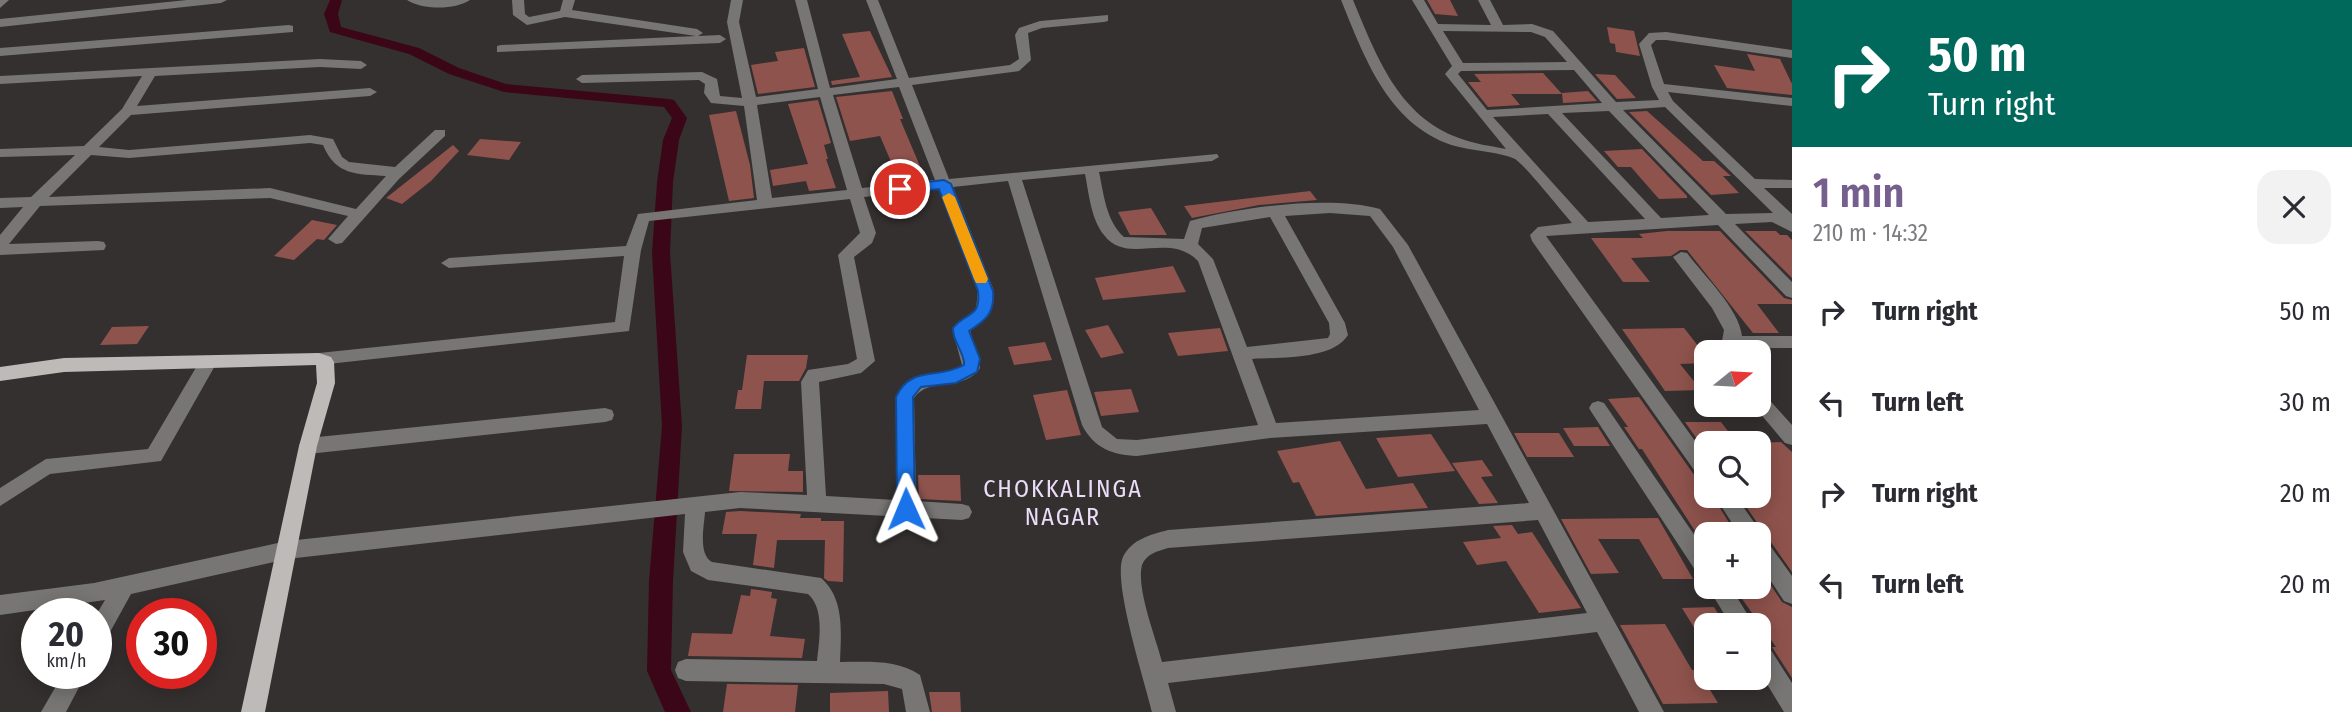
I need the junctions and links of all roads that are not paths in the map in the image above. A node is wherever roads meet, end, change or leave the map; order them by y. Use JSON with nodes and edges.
{"nodes":[{"id":1,"x":87,"y":0,"type":"edge"},
{"id":2,"x":221,"y":0,"type":"edge"},
{"id":3,"x":413,"y":0,"type":"edge"},
{"id":4,"x":464,"y":0,"type":"edge"},
{"id":5,"x":518,"y":0,"type":"edge"},
{"id":6,"x":569,"y":0,"type":"edge"},
{"id":7,"x":737,"y":0,"type":"edge"},
{"id":8,"x":801,"y":0,"type":"edge"},
{"id":9,"x":872,"y":0,"type":"edge"},
{"id":10,"x":1347,"y":0,"type":"edge"},
{"id":11,"x":1418,"y":0,"type":"edge"},
{"id":12,"x":1484,"y":0,"type":"edge"},
{"id":13,"x":179,"y":2,"type":"edge"},
{"id":14,"x":565,"y":13,"type":"junction"},
{"id":15,"x":72,"y":14,"type":"junction"},
{"id":16,"x":1104,"y":18,"type":"dead end"},
{"id":17,"x":0,"y":23,"type":"edge"},
{"id":18,"x":1434,"y":27,"type":"junction"},
{"id":19,"x":289,"y":29,"type":"dead end"},
{"id":20,"x":1499,"y":29,"type":"junction"},
{"id":21,"x":720,"y":39,"type":"junction"},
{"id":22,"x":737,"y":42,"type":"junction"},
{"id":23,"x":501,"y":49,"type":"dead end"},
{"id":24,"x":0,"y":52,"type":"edge"},
{"id":25,"x":1792,"y":54,"type":"edge"},
{"id":26,"x":361,"y":65,"type":"dead end"},
{"id":27,"x":1575,"y":66,"type":"junction"},
{"id":28,"x":1459,"y":67,"type":"junction"},
{"id":29,"x":151,"y":72,"type":"junction"},
{"id":30,"x":582,"y":79,"type":"dead end"},
{"id":31,"x":0,"y":80,"type":"edge"},
{"id":32,"x":905,"y":83,"type":"junction"},
{"id":33,"x":1659,"y":87,"type":"junction"},
{"id":34,"x":370,"y":92,"type":"dead end"},
{"id":35,"x":825,"y":92,"type":"junction"},
{"id":36,"x":750,"y":102,"type":"junction"},
{"id":37,"x":1792,"y":102,"type":"edge"},
{"id":38,"x":1668,"y":103,"type":"junction"},
{"id":39,"x":1614,"y":108,"type":"junction"},
{"id":40,"x":127,"y":111,"type":"junction"},
{"id":41,"x":1552,"y":111,"type":"junction"},
{"id":42,"x":1483,"y":114,"type":"junction"},
{"id":43,"x":440,"y":133,"type":"dead end"},
{"id":44,"x":85,"y":150,"type":"junction"},
{"id":45,"x":0,"y":153,"type":"edge"},
{"id":46,"x":1521,"y":156,"type":"junction"},
{"id":47,"x":1212,"y":158,"type":"dead end"},
{"id":48,"x":1091,"y":169,"type":"junction"},
{"id":49,"x":398,"y":172,"type":"junction"},
{"id":50,"x":1014,"y":176,"type":"junction"},
{"id":51,"x":1751,"y":183,"type":"junction"},
{"id":52,"x":944,"y":184,"type":"junction"},
{"id":53,"x":1792,"y":184,"type":"edge"},
{"id":54,"x":856,"y":194,"type":"junction"},
{"id":55,"x":35,"y":202,"type":"junction"},
{"id":56,"x":0,"y":203,"type":"edge"},
{"id":57,"x":765,"y":204,"type":"junction"},
{"id":58,"x":1274,"y":210,"type":"junction"},
{"id":59,"x":358,"y":214,"type":"junction"},
{"id":60,"x":1722,"y":221,"type":"junction"},
{"id":61,"x":1658,"y":224,"type":"junction"},
{"id":62,"x":1792,"y":225,"type":"edge"},
{"id":63,"x":1585,"y":228,"type":"junction"},
{"id":64,"x":336,"y":239,"type":"dead end"},
{"id":65,"x":1189,"y":243,"type":"junction"},
{"id":66,"x":98,"y":246,"type":"dead end"},
{"id":67,"x":0,"y":247,"type":"edge"},
{"id":68,"x":633,"y":250,"type":"junction"},
{"id":69,"x":1681,"y":257,"type":"dead end"},
{"id":70,"x":449,"y":263,"type":"dead end"},
{"id":71,"x":1792,"y":292,"type":"edge"},
{"id":72,"x":1732,"y":340,"type":"edge"},
{"id":73,"x":1792,"y":342,"type":"edge"},
{"id":74,"x":1771,"y":344,"type":"edge"},
{"id":75,"x":1241,"y":354,"type":"junction"},
{"id":76,"x":319,"y":359,"type":"junction"},
{"id":77,"x":207,"y":363,"type":"junction"},
{"id":78,"x":0,"y":374,"type":"edge"},
{"id":79,"x":1598,"y":408,"type":"dead end"},
{"id":80,"x":1771,"y":414,"type":"edge"},
{"id":81,"x":605,"y":415,"type":"dead end"},
{"id":82,"x":1492,"y":416,"type":"junction"},
{"id":83,"x":1270,"y":431,"type":"junction"},
{"id":84,"x":1792,"y":438,"type":"edge"},
{"id":85,"x":308,"y":446,"type":"junction"},
{"id":86,"x":1694,"y":454,"type":"edge"},
{"id":87,"x":0,"y":498,"type":"edge"},
{"id":88,"x":817,"y":504,"type":"junction"},
{"id":89,"x":676,"y":507,"type":"junction"},
{"id":90,"x":906,"y":509,"type":"junction"},
{"id":91,"x":1541,"y":511,"type":"junction"},
{"id":92,"x":962,"y":512,"type":"dead end"},
{"id":93,"x":287,"y":551,"type":"junction"},
{"id":94,"x":1694,"y":551,"type":"edge"},
{"id":95,"x":1771,"y":563,"type":"edge"},
{"id":96,"x":124,"y":586,"type":"junction"},
{"id":97,"x":1792,"y":594,"type":"edge"},
{"id":98,"x":0,"y":605,"type":"edge"},
{"id":99,"x":112,"y":607,"type":"edge"},
{"id":100,"x":1602,"y":621,"type":"junction"},
{"id":101,"x":686,"y":670,"type":"dead end"},
{"id":102,"x":1771,"y":670,"type":"edge"},
{"id":103,"x":828,"y":672,"type":"junction"},
{"id":104,"x":1154,"y":674,"type":"junction"},
{"id":105,"x":66,"y":689,"type":"edge"},
{"id":106,"x":1792,"y":704,"type":"edge"},
{"id":107,"x":53,"y":712,"type":"edge"},
{"id":108,"x":253,"y":712,"type":"edge"},
{"id":109,"x":918,"y":712,"type":"edge"},
{"id":110,"x":1164,"y":712,"type":"edge"},
{"id":111,"x":1652,"y":712,"type":"edge"}],
"edges":[{"from":1,"to":15,"type":"street"},
{"from":2,"to":13,"type":"street"},
{"from":3,"to":4,"type":"street"},
{"from":5,"to":14,"type":"street"},
{"from":6,"to":14,"type":"street"},
{"from":7,"to":22,"type":"street"},
{"from":8,"to":35,"type":"street"},
{"from":9,"to":32,"type":"street"},
{"from":10,"to":46,"type":"street"},
{"from":11,"to":18,"type":"street"},
{"from":12,"to":20,"type":"street"},
{"from":13,"to":15,"type":"street"},
{"from":14,"to":21,"type":"street"},
{"from":15,"to":17,"type":"street"},
{"from":16,"to":32,"type":"street"},
{"from":18,"to":20,"type":"street"},
{"from":18,"to":28,"type":"street"},
{"from":19,"to":24,"type":"street"},
{"from":20,"to":27,"type":"street"},
{"from":21,"to":22,"type":"street"},
{"from":21,"to":23,"type":"street"},
{"from":22,"to":36,"type":"street"},
{"from":25,"to":33,"type":"street"},
{"from":26,"to":29,"type":"street"},
{"from":27,"to":28,"type":"street"},
{"from":27,"to":39,"type":"street"},
{"from":28,"to":42,"type":"street"},
{"from":29,"to":31,"type":"street"},
{"from":29,"to":40,"type":"street"},
{"from":30,"to":36,"type":"street"},
{"from":32,"to":35,"type":"street"},
{"from":32,"to":52,"type":"street"},
{"from":33,"to":37,"type":"street"},
{"from":33,"to":38,"type":"street"},
{"from":34,"to":40,"type":"street"},
{"from":35,"to":36,"type":"street"},
{"from":35,"to":54,"type":"street"},
{"from":36,"to":57,"type":"street"},
{"from":38,"to":39,"type":"street"},
{"from":38,"to":51,"type":"street"},
{"from":39,"to":41,"type":"street"},
{"from":39,"to":60,"type":"street"},
{"from":40,"to":44,"type":"street"},
{"from":41,"to":42,"type":"street"},
{"from":41,"to":61,"type":"street"},
{"from":42,"to":46,"type":"street"},
{"from":43,"to":49,"type":"street"},
{"from":44,"to":45,"type":"street"},
{"from":44,"to":49,"type":"street"},
{"from":44,"to":55,"type":"street"},
{"from":46,"to":63,"type":"street"},
{"from":47,"to":48,"type":"street"},
{"from":48,"to":50,"type":"street"},
{"from":48,"to":65,"type":"street"},
{"from":49,"to":59,"type":"street"},
{"from":50,"to":52,"type":"street"},
{"from":50,"to":83,"type":"street"},
{"from":51,"to":53,"type":"street"},
{"from":51,"to":62,"type":"street"},
{"from":52,"to":54,"type":"street"},
{"from":52,"to":90,"type":"street"},
{"from":54,"to":57,"type":"street"},
{"from":54,"to":88,"type":"street"},
{"from":55,"to":56,"type":"street"},
{"from":55,"to":59,"type":"street"},
{"from":55,"to":67,"type":"street"},
{"from":57,"to":68,"type":"street"},
{"from":58,"to":65,"type":"street"},
{"from":58,"to":75,"type":"street"},
{"from":58,"to":82,"type":"street"},
{"from":59,"to":64,"type":"street"},
{"from":60,"to":61,"type":"street"},
{"from":60,"to":62,"type":"street"},
{"from":60,"to":71,"type":"street"},
{"from":61,"to":63,"type":"street"},
{"from":63,"to":86,"type":"street"},
{"from":65,"to":75,"type":"street"},
{"from":66,"to":67,"type":"street"},
{"from":68,"to":70,"type":"street"},
{"from":68,"to":76,"type":"street"},
{"from":69,"to":72,"type":"street"},
{"from":73,"to":74,"type":"street"},
{"from":75,"to":83,"type":"street"},
{"from":76,"to":77,"type":"main road"},
{"from":76,"to":85,"type":"main road"},
{"from":77,"to":78,"type":"main road"},
{"from":77,"to":87,"type":"street"},
{"from":79,"to":94,"type":"street"},
{"from":80,"to":84,"type":"street"},
{"from":81,"to":85,"type":"street"},
{"from":82,"to":83,"type":"street"},
{"from":82,"to":91,"type":"street"},
{"from":85,"to":93,"type":"main road"},
{"from":88,"to":89,"type":"street"},
{"from":88,"to":90,"type":"street"},
{"from":89,"to":93,"type":"street"},
{"from":89,"to":103,"type":"street"},
{"from":90,"to":92,"type":"street"},
{"from":91,"to":100,"type":"street"},
{"from":91,"to":104,"type":"street"},
{"from":93,"to":96,"type":"street"},
{"from":93,"to":108,"type":"main road"},
{"from":95,"to":97,"type":"street"},
{"from":96,"to":98,"type":"street"},
{"from":96,"to":99,"type":"street"},
{"from":100,"to":104,"type":"street"},
{"from":100,"to":111,"type":"street"},
{"from":101,"to":103,"type":"street"},
{"from":102,"to":106,"type":"street"},
{"from":103,"to":109,"type":"street"},
{"from":104,"to":110,"type":"street"},
{"from":105,"to":107,"type":"street"}]}
